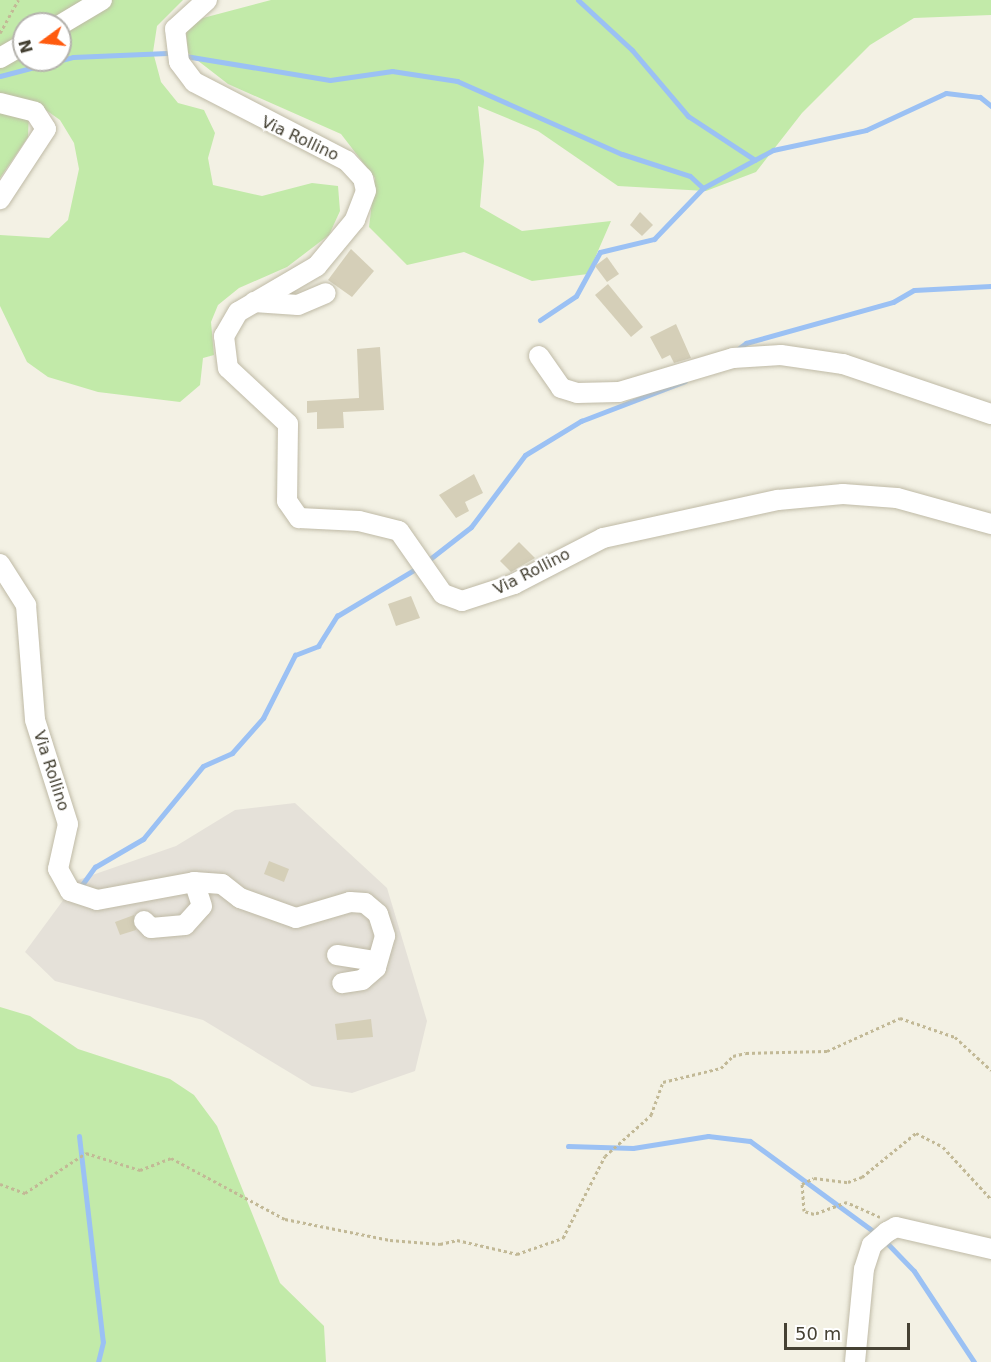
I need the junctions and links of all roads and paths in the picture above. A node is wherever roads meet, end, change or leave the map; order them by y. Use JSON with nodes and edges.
{"nodes":[{"id":1,"x":18,"y":0,"type":"edge"},
{"id":2,"x":102,"y":0,"type":"edge"},
{"id":3,"x":207,"y":0,"type":"edge"},
{"id":4,"x":72,"y":18,"type":"edge"},
{"id":5,"x":0,"y":33,"type":"edge"},
{"id":6,"x":0,"y":103,"type":"edge"},
{"id":7,"x":0,"y":199,"type":"edge"},
{"id":8,"x":326,"y":293,"type":"dead end"},
{"id":9,"x":253,"y":302,"type":"junction"},
{"id":10,"x":539,"y":356,"type":"dead end"},
{"id":11,"x":991,"y":414,"type":"edge"},
{"id":12,"x":991,"y":524,"type":"edge"},
{"id":13,"x":0,"y":564,"type":"edge"},
{"id":14,"x":194,"y":882,"type":"junction"},
{"id":15,"x":144,"y":921,"type":"dead end"},
{"id":16,"x":337,"y":955,"type":"dead end"},
{"id":17,"x":376,"y":968,"type":"junction"},
{"id":18,"x":342,"y":983,"type":"dead end"},
{"id":19,"x":991,"y":1070,"type":"edge"},
{"id":20,"x":0,"y":1184,"type":"edge"},
{"id":21,"x":991,"y":1199,"type":"edge"},
{"id":22,"x":896,"y":1227,"type":"junction"},
{"id":23,"x":982,"y":1248,"type":"edge"},
{"id":24,"x":855,"y":1362,"type":"edge"}],
"edges":[{"from":1,"to":5,"type":"path"},
{"from":2,"to":4,"type":"street"},
{"from":3,"to":9,"type":"street","name":"Via Rollino"},
{"from":6,"to":7,"type":"street"},
{"from":8,"to":9,"type":"street"},
{"from":9,"to":12,"type":"street","name":"Via Rollino"},
{"from":10,"to":11,"type":"street"},
{"from":13,"to":14,"type":"street","name":"Via Rollino"},
{"from":14,"to":15,"type":"street"},
{"from":14,"to":17,"type":"street","name":"Via Rollino"},
{"from":16,"to":17,"type":"street"},
{"from":17,"to":18,"type":"street"},
{"from":19,"to":20,"type":"path"},
{"from":21,"to":22,"type":"path"},
{"from":22,"to":23,"type":"street"},
{"from":22,"to":24,"type":"street"}]}
